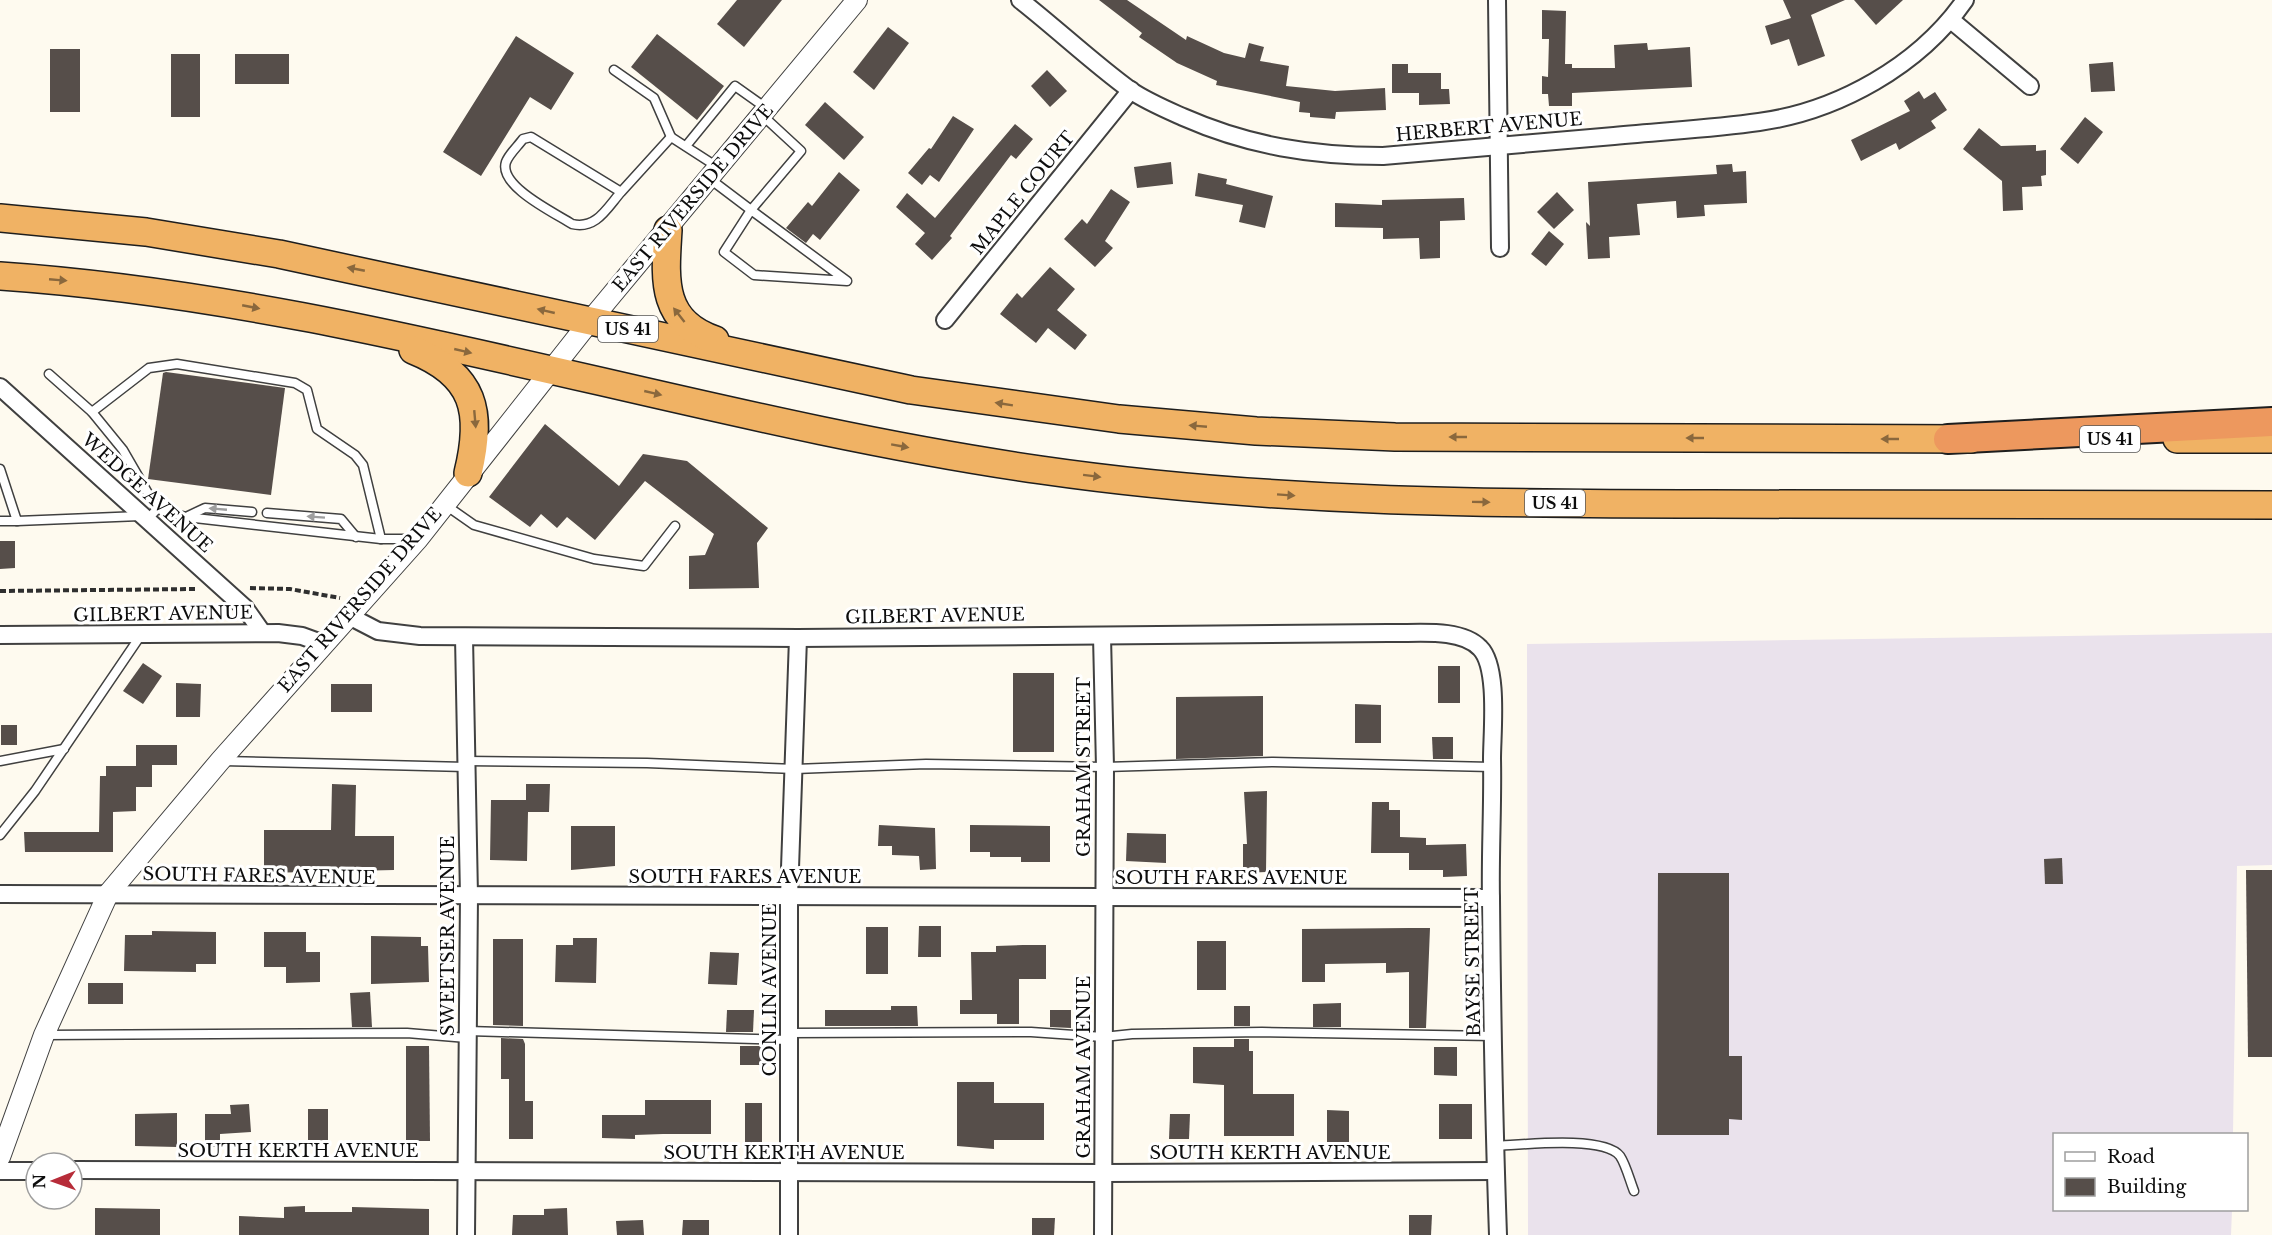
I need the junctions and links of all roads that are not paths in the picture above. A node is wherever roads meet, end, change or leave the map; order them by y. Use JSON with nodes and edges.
{"nodes":[{"id":1,"x":857,"y":0,"type":"edge"},
{"id":2,"x":1020,"y":0,"type":"edge"},
{"id":3,"x":1497,"y":0,"type":"edge"},
{"id":4,"x":1965,"y":0,"type":"edge"},
{"id":5,"x":1951,"y":20,"type":"junction"},
{"id":6,"x":614,"y":70,"type":"dead end"},
{"id":7,"x":2030,"y":86,"type":"dead end"},
{"id":8,"x":1131,"y":90,"type":"junction"},
{"id":9,"x":765,"y":112,"type":"junction"},
{"id":10,"x":671,"y":137,"type":"junction"},
{"id":11,"x":686,"y":146,"type":"junction"},
{"id":12,"x":1500,"y":146,"type":"junction"},
{"id":13,"x":715,"y":173,"type":"junction"},
{"id":14,"x":621,"y":192,"type":"junction"},
{"id":15,"x":751,"y":210,"type":"junction"},
{"id":16,"x":0,"y":218,"type":"edge"},
{"id":17,"x":668,"y":230,"type":"junction"},
{"id":18,"x":1500,"y":248,"type":"dead end"},
{"id":19,"x":0,"y":276,"type":"edge"},
{"id":20,"x":945,"y":320,"type":"dead end"},
{"id":21,"x":590,"y":321,"type":"junction"},
{"id":22,"x":353,"y":327,"type":"junction"},
{"id":23,"x":787,"y":365,"type":"junction"},
{"id":24,"x":550,"y":370,"type":"junction"},
{"id":25,"x":49,"y":374,"type":"dead end"},
{"id":26,"x":0,"y":387,"type":"edge"},
{"id":27,"x":92,"y":412,"type":"junction"},
{"id":28,"x":2272,"y":422,"type":"edge"},
{"id":29,"x":1948,"y":439,"type":"junction"},
{"id":30,"x":2272,"y":440,"type":"edge"},
{"id":31,"x":0,"y":469,"type":"edge"},
{"id":32,"x":468,"y":473,"type":"junction"},
{"id":33,"x":444,"y":503,"type":"junction"},
{"id":34,"x":2272,"y":504,"type":"edge"},
{"id":35,"x":252,"y":512,"type":"dead end"},
{"id":36,"x":267,"y":513,"type":"dead end"},
{"id":37,"x":149,"y":515,"type":"junction"},
{"id":38,"x":186,"y":517,"type":"junction"},
{"id":39,"x":0,"y":521,"type":"edge"},
{"id":40,"x":17,"y":521,"type":"junction"},
{"id":41,"x":675,"y":526,"type":"dead end"},
{"id":42,"x":356,"y":537,"type":"junction"},
{"id":43,"x":381,"y":538,"type":"junction"},
{"id":44,"x":418,"y":539,"type":"junction"},
{"id":45,"x":354,"y":610,"type":"junction"},
{"id":46,"x":262,"y":632,"type":"junction"},
{"id":47,"x":0,"y":635,"type":"edge"},
{"id":48,"x":141,"y":635,"type":"junction"},
{"id":49,"x":1102,"y":636,"type":"junction"},
{"id":50,"x":464,"y":637,"type":"junction"},
{"id":51,"x":798,"y":638,"type":"junction"},
{"id":52,"x":324,"y":644,"type":"junction"},
{"id":53,"x":1491,"y":688,"type":"joint"},
{"id":54,"x":64,"y":749,"type":"junction"},
{"id":55,"x":0,"y":761,"type":"edge"},
{"id":56,"x":220,"y":761,"type":"junction"},
{"id":57,"x":466,"y":764,"type":"junction"},
{"id":58,"x":1105,"y":767,"type":"junction"},
{"id":59,"x":1492,"y":767,"type":"junction"},
{"id":60,"x":795,"y":769,"type":"junction"},
{"id":61,"x":0,"y":835,"type":"edge"},
{"id":62,"x":0,"y":894,"type":"edge"},
{"id":63,"x":108,"y":894,"type":"junction"},
{"id":64,"x":469,"y":896,"type":"junction"},
{"id":65,"x":789,"y":897,"type":"junction"},
{"id":66,"x":1103,"y":898,"type":"junction"},
{"id":67,"x":1491,"y":898,"type":"junction"},
{"id":68,"x":44,"y":1035,"type":"junction"},
{"id":69,"x":467,"y":1035,"type":"junction"},
{"id":70,"x":789,"y":1036,"type":"junction"},
{"id":71,"x":1493,"y":1036,"type":"junction"},
{"id":72,"x":1103,"y":1037,"type":"junction"},
{"id":73,"x":1495,"y":1146,"type":"junction"},
{"id":74,"x":0,"y":1157,"type":"edge"},
{"id":75,"x":84,"y":1170,"type":"edge"},
{"id":76,"x":0,"y":1171,"type":"edge"},
{"id":77,"x":24,"y":1171,"type":"edge"},
{"id":78,"x":467,"y":1171,"type":"junction"},
{"id":79,"x":1495,"y":1172,"type":"junction"},
{"id":80,"x":789,"y":1173,"type":"junction"},
{"id":81,"x":1104,"y":1173,"type":"junction"},
{"id":82,"x":1634,"y":1191,"type":"dead end"},
{"id":83,"x":466,"y":1235,"type":"edge"},
{"id":84,"x":789,"y":1235,"type":"edge"},
{"id":85,"x":1103,"y":1235,"type":"edge"},
{"id":86,"x":1498,"y":1235,"type":"edge"}],
"edges":[{"from":1,"to":9,"type":"street","name":"EAST RIVERSIDE DRIVE"},
{"from":2,"to":8,"type":"street","name":"HERBERT AVENUE"},
{"from":3,"to":12,"type":"street"},
{"from":4,"to":5,"type":"street","name":"HERBERT AVENUE"},
{"from":5,"to":7,"type":"street"},
{"from":5,"to":12,"type":"street","name":"HERBERT AVENUE"},
{"from":6,"to":10,"type":"lane"},
{"from":8,"to":12,"type":"street","name":"HERBERT AVENUE"},
{"from":8,"to":20,"type":"street","name":"MAPLE COURT"},
{"from":9,"to":11,"type":"lane"},
{"from":9,"to":13,"type":"street","name":"EAST RIVERSIDE DRIVE"},
{"from":9,"to":15,"type":"lane"},
{"from":10,"to":11,"type":"lane"},
{"from":10,"to":14,"type":"lane"},
{"from":11,"to":13,"type":"lane"},
{"from":12,"to":18,"type":"street"},
{"from":13,"to":15,"type":"lane"},
{"from":13,"to":17,"type":"street","name":"EAST RIVERSIDE DRIVE"},
{"from":14,"to":14,"type":"lane"},
{"from":15,"to":15,"type":"lane"},
{"from":21,"to":16,"type":"highway","number":"US 41","one_way":true},
{"from":17,"to":21,"type":"street","name":"EAST RIVERSIDE DRIVE"},
{"from":23,"to":17,"type":"highway","one_way":true},
{"from":19,"to":22,"type":"highway","number":"US 41","one_way":true},
{"from":21,"to":23,"type":"highway","number":"US 41"},
{"from":21,"to":24,"type":"street","name":"EAST RIVERSIDE DRIVE"},
{"from":22,"to":24,"type":"highway","number":"US 41","one_way":true},
{"from":22,"to":32,"type":"highway","one_way":true},
{"from":29,"to":23,"type":"highway","number":"US 41","one_way":true},
{"from":24,"to":32,"type":"street","name":"EAST RIVERSIDE DRIVE"},
{"from":24,"to":34,"type":"highway","number":"US 41","one_way":true},
{"from":25,"to":27,"type":"lane"},
{"from":26,"to":37,"type":"street","name":"WEDGE AVENUE"},
{"from":27,"to":37,"type":"lane"},
{"from":27,"to":43,"type":"lane"},
{"from":28,"to":29,"type":"highway"},
{"from":29,"to":30,"type":"highway","number":"US 41"},
{"from":31,"to":40,"type":"lane"},
{"from":32,"to":33,"type":"street","name":"EAST RIVERSIDE DRIVE"},
{"from":33,"to":41,"type":"lane"},
{"from":33,"to":44,"type":"street","name":"EAST RIVERSIDE DRIVE"},
{"from":35,"to":38,"type":"lane","one_way":true},
{"from":42,"to":36,"type":"lane","one_way":true},
{"from":37,"to":38,"type":"lane"},
{"from":37,"to":40,"type":"lane"},
{"from":37,"to":46,"type":"street","name":"WEDGE AVENUE"},
{"from":38,"to":42,"type":"lane"},
{"from":39,"to":40,"type":"lane"},
{"from":42,"to":43,"type":"lane"},
{"from":43,"to":44,"type":"lane"},
{"from":44,"to":45,"type":"street","name":"EAST RIVERSIDE DRIVE"},
{"from":45,"to":50,"type":"street","name":"GILBERT AVENUE"},
{"from":45,"to":52,"type":"street","name":"EAST RIVERSIDE DRIVE"},
{"from":46,"to":48,"type":"street","name":"GILBERT AVENUE"},
{"from":46,"to":52,"type":"street","name":"GILBERT AVENUE"},
{"from":47,"to":48,"type":"street","name":"GILBERT AVENUE"},
{"from":48,"to":54,"type":"lane"},
{"from":49,"to":51,"type":"street","name":"GILBERT AVENUE"},
{"from":49,"to":53,"type":"street","name":"GILBERT AVENUE"},
{"from":49,"to":58,"type":"street","name":"GRAHAM STREET"},
{"from":50,"to":51,"type":"street","name":"GILBERT AVENUE"},
{"from":50,"to":57,"type":"street","name":"SWEETSER AVENUE"},
{"from":51,"to":60,"type":"street","name":"CONLIN AVENUE"},
{"from":52,"to":56,"type":"street","name":"EAST RIVERSIDE DRIVE"},
{"from":53,"to":59,"type":"street","name":"BAYSE STREET"},
{"from":54,"to":55,"type":"lane"},
{"from":54,"to":61,"type":"lane"},
{"from":56,"to":57,"type":"lane"},
{"from":56,"to":63,"type":"street","name":"EAST RIVERSIDE DRIVE"},
{"from":57,"to":60,"type":"lane"},
{"from":57,"to":64,"type":"street","name":"SWEETSER AVENUE"},
{"from":58,"to":59,"type":"lane"},
{"from":58,"to":60,"type":"lane"},
{"from":58,"to":66,"type":"street","name":"GRAHAM STREET"},
{"from":59,"to":67,"type":"street","name":"BAYSE STREET"},
{"from":60,"to":65,"type":"street","name":"CONLIN AVENUE"},
{"from":62,"to":63,"type":"street","name":"SOUTH FARES AVENUE"},
{"from":63,"to":64,"type":"street","name":"SOUTH FARES AVENUE"},
{"from":63,"to":68,"type":"street","name":"EAST RIVERSIDE DRIVE"},
{"from":64,"to":65,"type":"street","name":"SOUTH FARES AVENUE"},
{"from":64,"to":69,"type":"street","name":"SWEETSER AVENUE"},
{"from":65,"to":66,"type":"street","name":"SOUTH FARES AVENUE"},
{"from":65,"to":70,"type":"street","name":"CONLIN AVENUE"},
{"from":66,"to":67,"type":"street","name":"SOUTH FARES AVENUE"},
{"from":66,"to":72,"type":"street","name":"GRAHAM AVENUE"},
{"from":67,"to":71,"type":"street","name":"BAYSE STREET"},
{"from":68,"to":69,"type":"lane"},
{"from":68,"to":74,"type":"street","name":"EAST RIVERSIDE DRIVE"},
{"from":69,"to":70,"type":"lane"},
{"from":69,"to":78,"type":"street","name":"SWEETSER AVENUE"},
{"from":70,"to":72,"type":"lane"},
{"from":70,"to":80,"type":"street","name":"CONLIN AVENUE"},
{"from":71,"to":72,"type":"lane"},
{"from":71,"to":73,"type":"street","name":"BAYSE STREET"},
{"from":72,"to":81,"type":"street","name":"GRAHAM AVENUE"},
{"from":73,"to":79,"type":"street","name":"BAYSE STREET"},
{"from":73,"to":82,"type":"lane"},
{"from":75,"to":78,"type":"street","name":"SOUTH KERTH AVENUE"},
{"from":76,"to":77,"type":"street"},
{"from":78,"to":80,"type":"street","name":"SOUTH KERTH AVENUE"},
{"from":78,"to":83,"type":"street","name":"SWEETSER AVENUE"},
{"from":79,"to":81,"type":"street","name":"SOUTH KERTH AVENUE"},
{"from":79,"to":86,"type":"street","name":"BAYSE STREET"},
{"from":80,"to":81,"type":"street","name":"SOUTH KERTH AVENUE"},
{"from":80,"to":84,"type":"street","name":"CONLIN AVENUE"},
{"from":81,"to":85,"type":"street","name":"GRAHAM AVENUE"}]}
